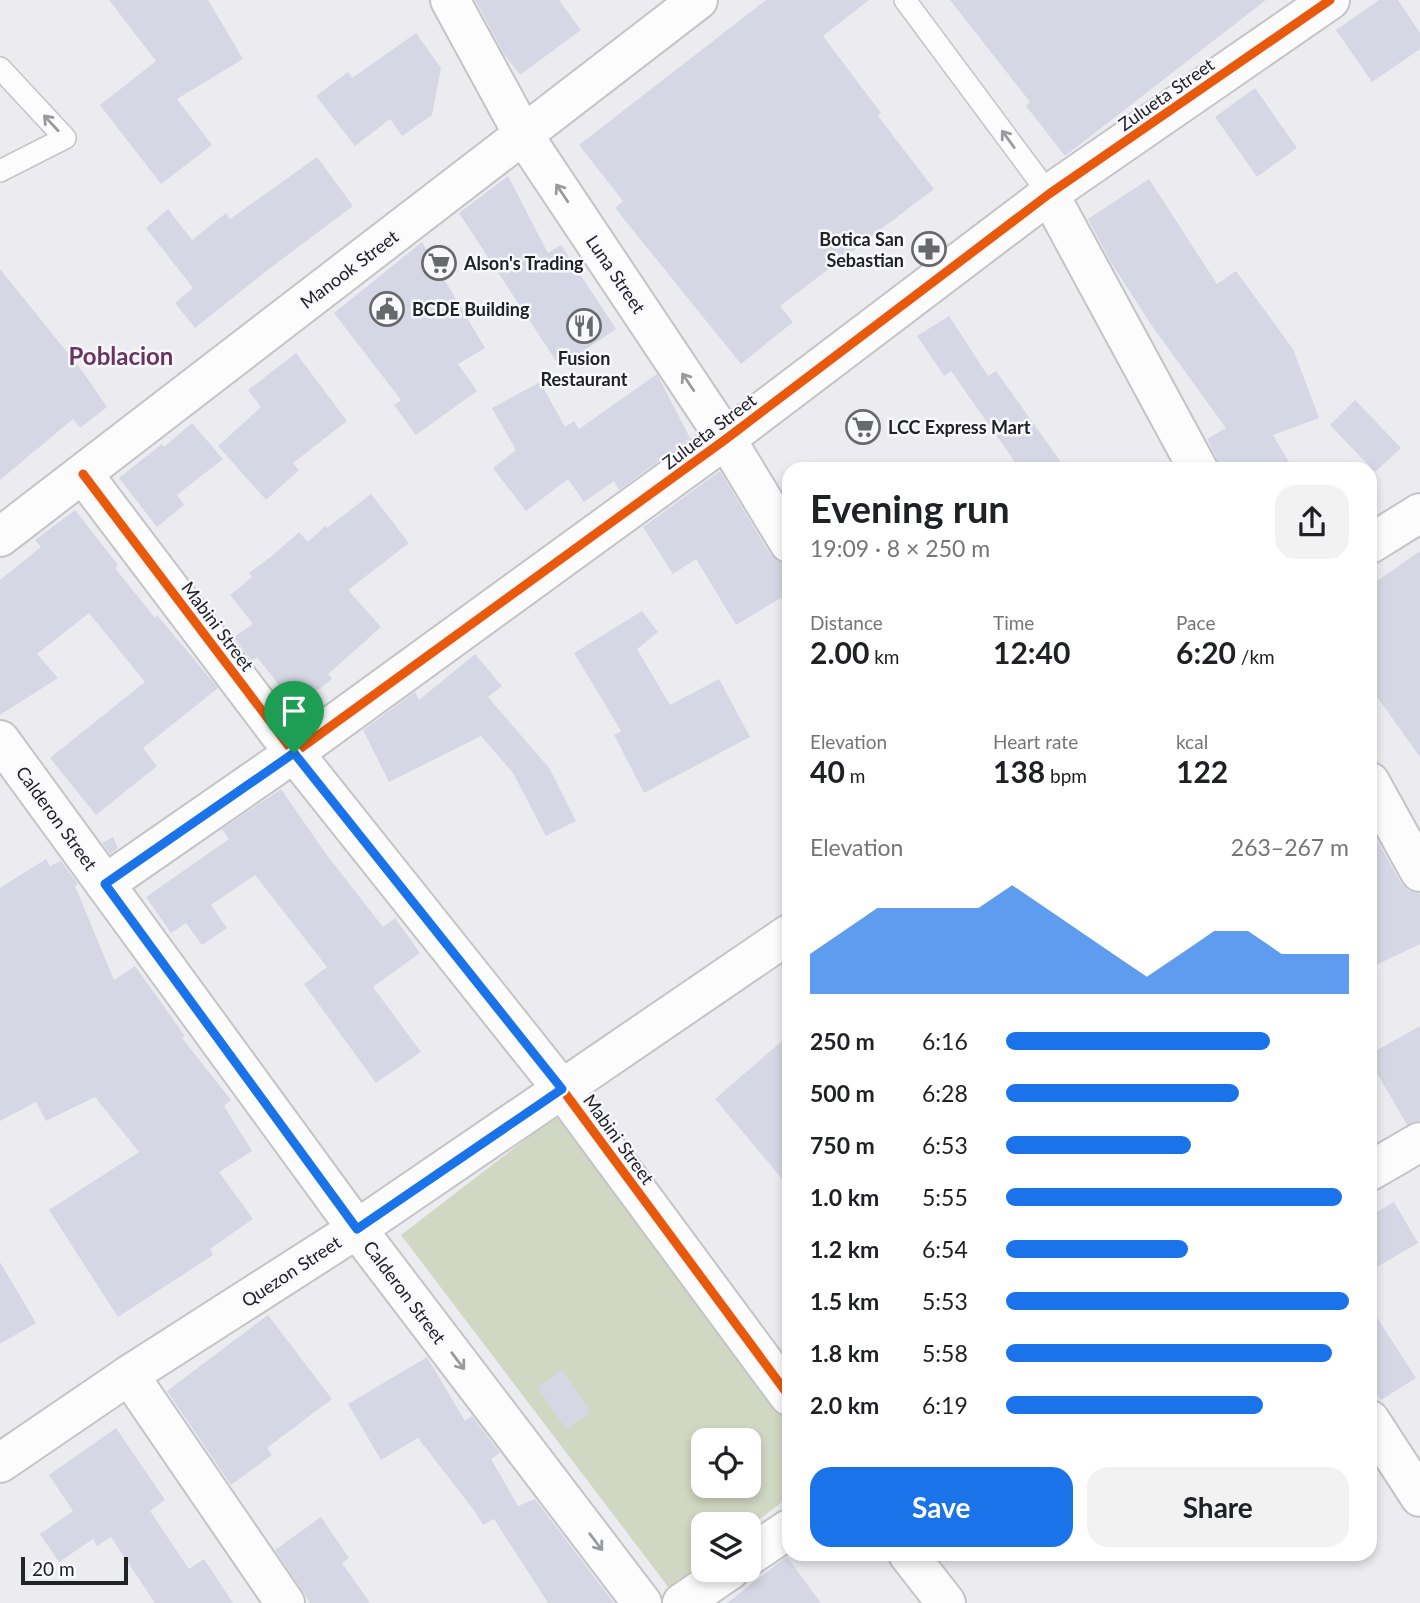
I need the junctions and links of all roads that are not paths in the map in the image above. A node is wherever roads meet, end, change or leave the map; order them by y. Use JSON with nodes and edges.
{"nodes":[{"id":1,"x":450,"y":0,"type":"edge"},
{"id":2,"x":698,"y":0,"type":"edge"},
{"id":3,"x":905,"y":0,"type":"edge"},
{"id":4,"x":1330,"y":0,"type":"edge"},
{"id":5,"x":0,"y":68,"type":"edge"},
{"id":6,"x":524,"y":136,"type":"junction"},
{"id":7,"x":0,"y":171,"type":"edge"},
{"id":8,"x":1049,"y":194,"type":"junction"},
{"id":9,"x":726,"y":439,"type":"junction"},
{"id":10,"x":1194,"y":462,"type":"edge"},
{"id":11,"x":83,"y":474,"type":"junction"},
{"id":12,"x":1420,"y":513,"type":"edge"},
{"id":13,"x":782,"y":531,"type":"edge"},
{"id":14,"x":0,"y":537,"type":"edge"},
{"id":15,"x":1377,"y":540,"type":"edge"},
{"id":16,"x":0,"y":740,"type":"edge"},
{"id":17,"x":294,"y":753,"type":"junction"},
{"id":18,"x":1377,"y":795,"type":"edge"},
{"id":19,"x":1420,"y":872,"type":"edge"},
{"id":20,"x":105,"y":884,"type":"junction"},
{"id":21,"x":782,"y":939,"type":"edge"},
{"id":22,"x":562,"y":1089,"type":"junction"},
{"id":23,"x":1420,"y":1142,"type":"edge"},
{"id":24,"x":1377,"y":1167,"type":"edge"},
{"id":25,"x":357,"y":1229,"type":"junction"},
{"id":26,"x":129,"y":1375,"type":"junction"},
{"id":27,"x":782,"y":1387,"type":"edge"},
{"id":28,"x":1377,"y":1431,"type":"edge"},
{"id":29,"x":0,"y":1463,"type":"edge"},
{"id":30,"x":1420,"y":1497,"type":"edge"},
{"id":31,"x":782,"y":1534,"type":"edge"},
{"id":32,"x":761,"y":1548,"type":"edge"},
{"id":33,"x":913,"y":1561,"type":"edge"},
{"id":34,"x":713,"y":1582,"type":"edge"},
{"id":35,"x":285,"y":1603,"type":"edge"},
{"id":36,"x":642,"y":1603,"type":"edge"},
{"id":37,"x":682,"y":1603,"type":"edge"},
{"id":38,"x":946,"y":1603,"type":"edge"}],
"edges":[{"from":1,"to":6,"type":"street","name":"Luna Street"},
{"from":2,"to":6,"type":"street","name":"Manook Street"},
{"from":8,"to":3,"type":"lane","one_way":true},
{"from":4,"to":8,"type":"street","name":"Zulueta Street"},
{"from":7,"to":5,"type":"lane","one_way":true},
{"from":9,"to":6,"type":"street","name":"Luna Street","one_way":true},
{"from":6,"to":11,"type":"street","name":"Manook Street"},
{"from":8,"to":9,"type":"street","name":"Zulueta Street"},
{"from":8,"to":10,"type":"street"},
{"from":9,"to":13,"type":"street","name":"Luna Street"},
{"from":9,"to":17,"type":"street","name":"Zulueta Street"},
{"from":11,"to":14,"type":"street","name":"Manook Street"},
{"from":11,"to":17,"type":"street","name":"Mabini Street"},
{"from":12,"to":15,"type":"street"},
{"from":16,"to":20,"type":"street","name":"Calderon Street"},
{"from":17,"to":20,"type":"street","name":"Zulueta Street"},
{"from":17,"to":22,"type":"street","name":"Mabini Street"},
{"from":18,"to":19,"type":"street"},
{"from":20,"to":25,"type":"street","name":"Calderon Street"},
{"from":21,"to":22,"type":"street","name":"Quezon Street"},
{"from":22,"to":25,"type":"street","name":"Quezon Street"},
{"from":22,"to":27,"type":"street","name":"Mabini Street"},
{"from":23,"to":24,"type":"street"},
{"from":25,"to":26,"type":"street","name":"Quezon Street"},
{"from":25,"to":36,"type":"street","name":"Calderon Street","one_way":true},
{"from":26,"to":29,"type":"street","name":"Quezon Street"},
{"from":26,"to":35,"type":"street"},
{"from":28,"to":30,"type":"street"},
{"from":31,"to":32,"type":"street"},
{"from":33,"to":38,"type":"street"},
{"from":34,"to":37,"type":"street"}]}
